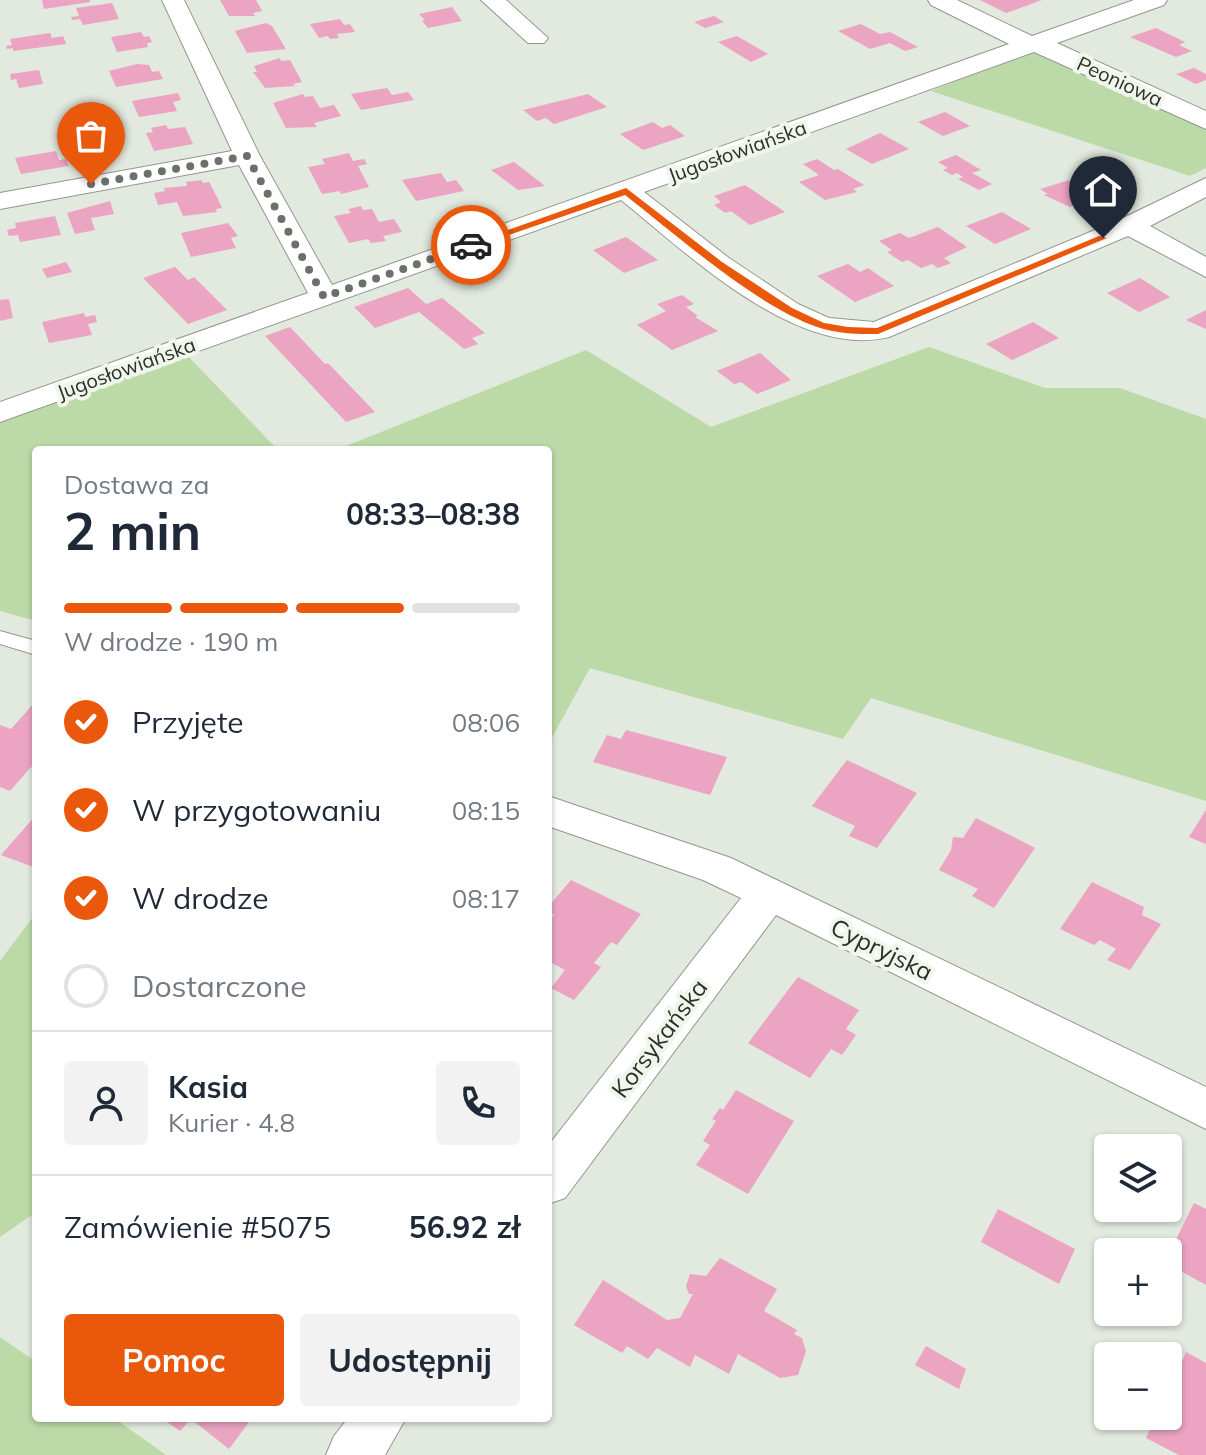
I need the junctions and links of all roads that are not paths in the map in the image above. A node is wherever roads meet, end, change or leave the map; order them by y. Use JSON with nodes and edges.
{"nodes":[{"id":1,"x":173,"y":0,"type":"edge"},
{"id":2,"x":492,"y":0,"type":"edge"},
{"id":3,"x":939,"y":0,"type":"edge"},
{"id":4,"x":1156,"y":0,"type":"edge"},
{"id":5,"x":536,"y":38,"type":"dead end"},
{"id":6,"x":1033,"y":44,"type":"junction"},
{"id":7,"x":1206,"y":121,"type":"edge"},
{"id":8,"x":247,"y":156,"type":"junction"},
{"id":9,"x":1206,"y":186,"type":"edge"},
{"id":10,"x":626,"y":191,"type":"junction"},
{"id":11,"x":0,"y":201,"type":"edge"},
{"id":12,"x":1129,"y":226,"type":"junction"},
{"id":13,"x":1206,"y":268,"type":"edge"},
{"id":14,"x":324,"y":297,"type":"junction"},
{"id":15,"x":0,"y":413,"type":"edge"},
{"id":16,"x":0,"y":637,"type":"edge"},
{"id":17,"x":32,"y":647,"type":"edge"},
{"id":18,"x":552,"y":812,"type":"edge"},
{"id":19,"x":769,"y":893,"type":"junction"},
{"id":20,"x":1206,"y":1109,"type":"edge"},
{"id":21,"x":552,"y":1178,"type":"edge"},
{"id":22,"x":377,"y":1422,"type":"edge"},
{"id":23,"x":353,"y":1455,"type":"edge"}],
"edges":[{"from":1,"to":8,"type":"street"},
{"from":2,"to":5,"type":"street"},
{"from":3,"to":6,"type":"street","name":"Peoniowa"},
{"from":4,"to":6,"type":"street","name":"Jugosłowiańska"},
{"from":6,"to":7,"type":"street","name":"Peoniowa"},
{"from":6,"to":10,"type":"street","name":"Jugosłowiańska"},
{"from":8,"to":11,"type":"street"},
{"from":8,"to":14,"type":"street"},
{"from":9,"to":12,"type":"street"},
{"from":10,"to":12,"type":"street"},
{"from":10,"to":14,"type":"street","name":"Jugosłowiańska"},
{"from":12,"to":13,"type":"street"},
{"from":14,"to":15,"type":"street","name":"Jugosłowiańska"},
{"from":16,"to":17,"type":"lane"},
{"from":18,"to":19,"type":"street","name":"Cypryjska"},
{"from":19,"to":20,"type":"street","name":"Cypryjska"},
{"from":19,"to":21,"type":"street","name":"Korsykańska"},
{"from":22,"to":23,"type":"street"}]}
